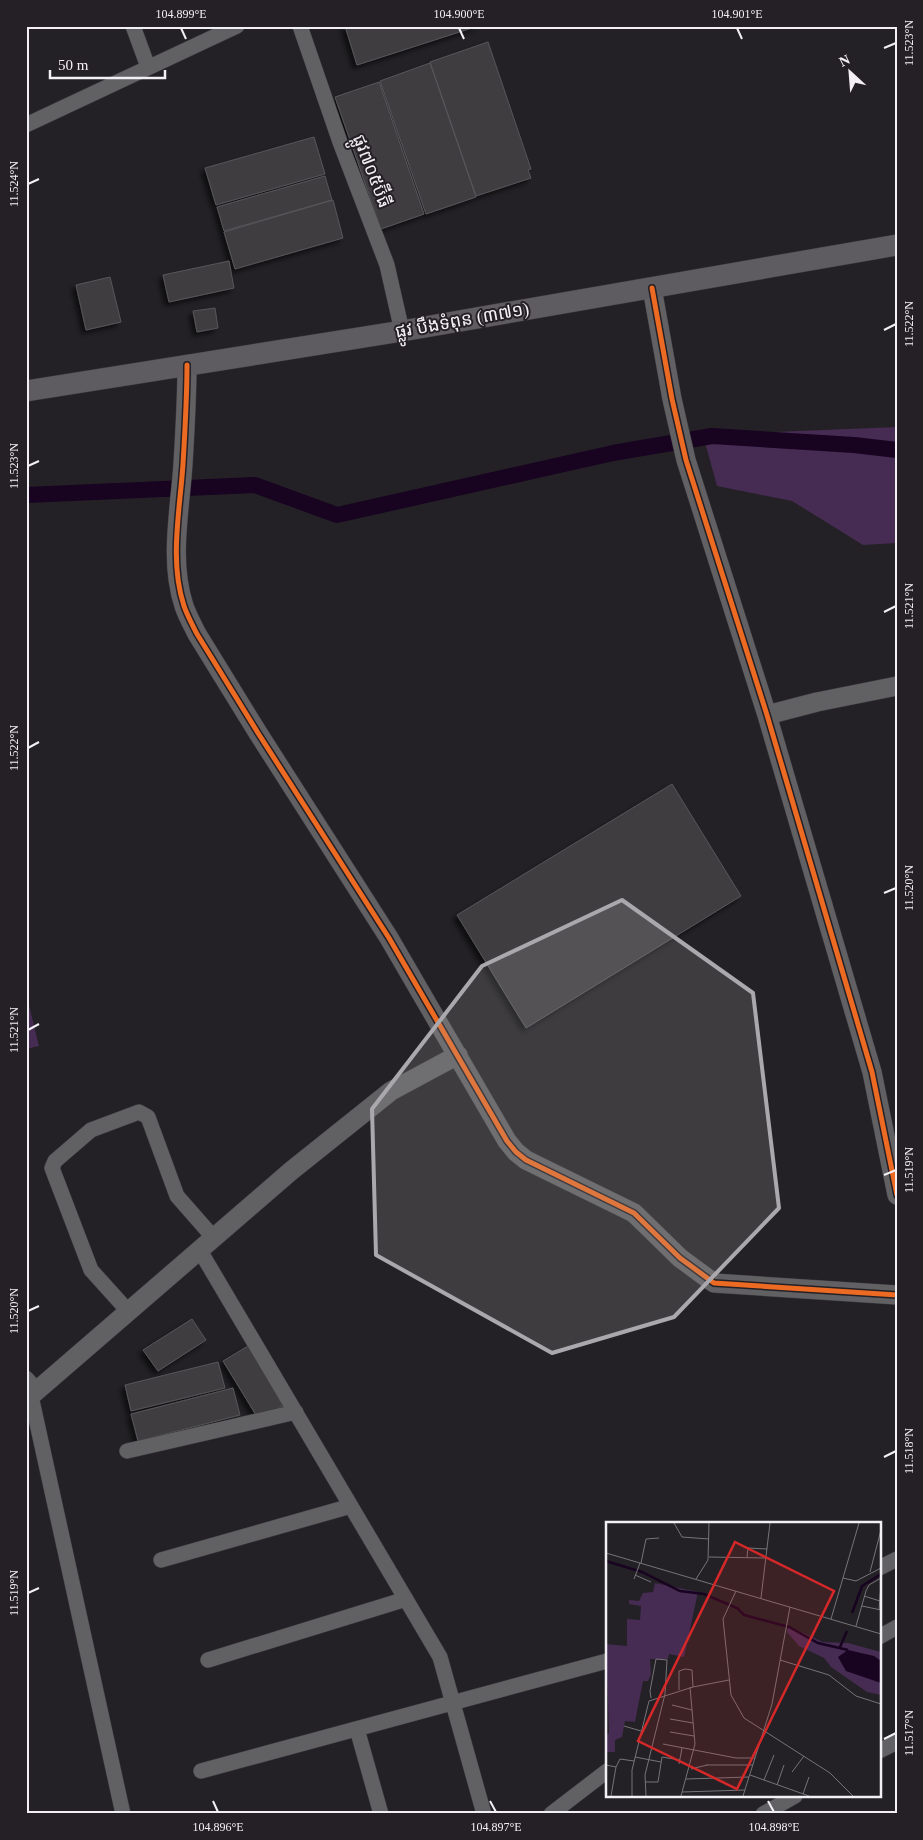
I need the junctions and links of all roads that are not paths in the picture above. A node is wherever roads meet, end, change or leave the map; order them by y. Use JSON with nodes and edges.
{"nodes":[{"id":1,"x":133,"y":26,"type":"edge"},
{"id":2,"x":237,"y":26,"type":"edge"},
{"id":3,"x":300,"y":26,"type":"edge"},
{"id":4,"x":148,"y":67,"type":"junction"},
{"id":5,"x":26,"y":125,"type":"edge"},
{"id":6,"x":897,"y":245,"type":"edge"},
{"id":7,"x":652,"y":288,"type":"junction"},
{"id":8,"x":402,"y":331,"type":"junction"},
{"id":9,"x":187,"y":365,"type":"junction"},
{"id":10,"x":26,"y":391,"type":"edge"},
{"id":11,"x":897,"y":686,"type":"edge"},
{"id":12,"x":767,"y":715,"type":"junction"},
{"id":13,"x":458,"y":1055,"type":"junction"},
{"id":14,"x":897,"y":1195,"type":"edge"},
{"id":15,"x":206,"y":1243,"type":"junction"},
{"id":16,"x":897,"y":1295,"type":"edge"},
{"id":17,"x":128,"y":1312,"type":"junction"},
{"id":18,"x":30,"y":1391,"type":"edge"},
{"id":19,"x":296,"y":1412,"type":"junction"},
{"id":20,"x":127,"y":1451,"type":"dead end"},
{"id":21,"x":351,"y":1506,"type":"junction"},
{"id":22,"x":897,"y":1559,"type":"edge"},
{"id":23,"x":161,"y":1560,"type":"dead end"},
{"id":24,"x":880,"y":1568,"type":"edge"},
{"id":25,"x":406,"y":1599,"type":"junction"},
{"id":26,"x":897,"y":1627,"type":"edge"},
{"id":27,"x":880,"y":1636,"type":"edge"},
{"id":28,"x":208,"y":1660,"type":"dead end"},
{"id":29,"x":606,"y":1661,"type":"edge"},
{"id":30,"x":454,"y":1702,"type":"junction"},
{"id":31,"x":357,"y":1729,"type":"junction"},
{"id":32,"x":897,"y":1742,"type":"edge"},
{"id":33,"x":880,"y":1750,"type":"edge"},
{"id":34,"x":202,"y":1771,"type":"dead end"},
{"id":35,"x":605,"y":1772,"type":"edge"},
{"id":36,"x":791,"y":1798,"type":"edge"},
{"id":37,"x":123,"y":1814,"type":"edge"},
{"id":38,"x":381,"y":1814,"type":"edge"},
{"id":39,"x":484,"y":1814,"type":"edge"},
{"id":40,"x":551,"y":1814,"type":"edge"},
{"id":41,"x":763,"y":1814,"type":"edge"}],
"edges":[{"from":1,"to":4,"type":"street"},
{"from":2,"to":4,"type":"street"},
{"from":3,"to":8,"type":"street","name":"ផ្លូវ៧០៥ប៊ីធី"},
{"from":4,"to":5,"type":"street"},
{"from":6,"to":7,"type":"main road","name":"ផ្លូវ បឹងទំពុន (៣៧១)"},
{"from":7,"to":8,"type":"main road","name":"ផ្លូវ បឹងទំពុន (៣៧១)"},
{"from":7,"to":12,"type":"street"},
{"from":8,"to":9,"type":"main road","name":"ផ្លូវ បឹងទំពុន (៣៧១)"},
{"from":9,"to":10,"type":"main road","name":"ផ្លូវ បឹងទំពុន (៣៧១)"},
{"from":9,"to":13,"type":"street"},
{"from":11,"to":12,"type":"street"},
{"from":12,"to":14,"type":"street"},
{"from":13,"to":15,"type":"street"},
{"from":13,"to":16,"type":"street"},
{"from":15,"to":17,"type":"street"},
{"from":15,"to":17,"type":"street"},
{"from":15,"to":19,"type":"street"},
{"from":17,"to":18,"type":"street"},
{"from":18,"to":37,"type":"street"},
{"from":19,"to":20,"type":"street"},
{"from":19,"to":21,"type":"street"},
{"from":21,"to":23,"type":"street"},
{"from":21,"to":25,"type":"street"},
{"from":22,"to":24,"type":"street"},
{"from":25,"to":28,"type":"street"},
{"from":25,"to":30,"type":"street"},
{"from":26,"to":27,"type":"street"},
{"from":29,"to":30,"type":"street"},
{"from":30,"to":31,"type":"street"},
{"from":30,"to":39,"type":"street"},
{"from":31,"to":34,"type":"street"},
{"from":31,"to":38,"type":"street"},
{"from":32,"to":33,"type":"street"},
{"from":35,"to":40,"type":"street"},
{"from":36,"to":41,"type":"street"}]}
